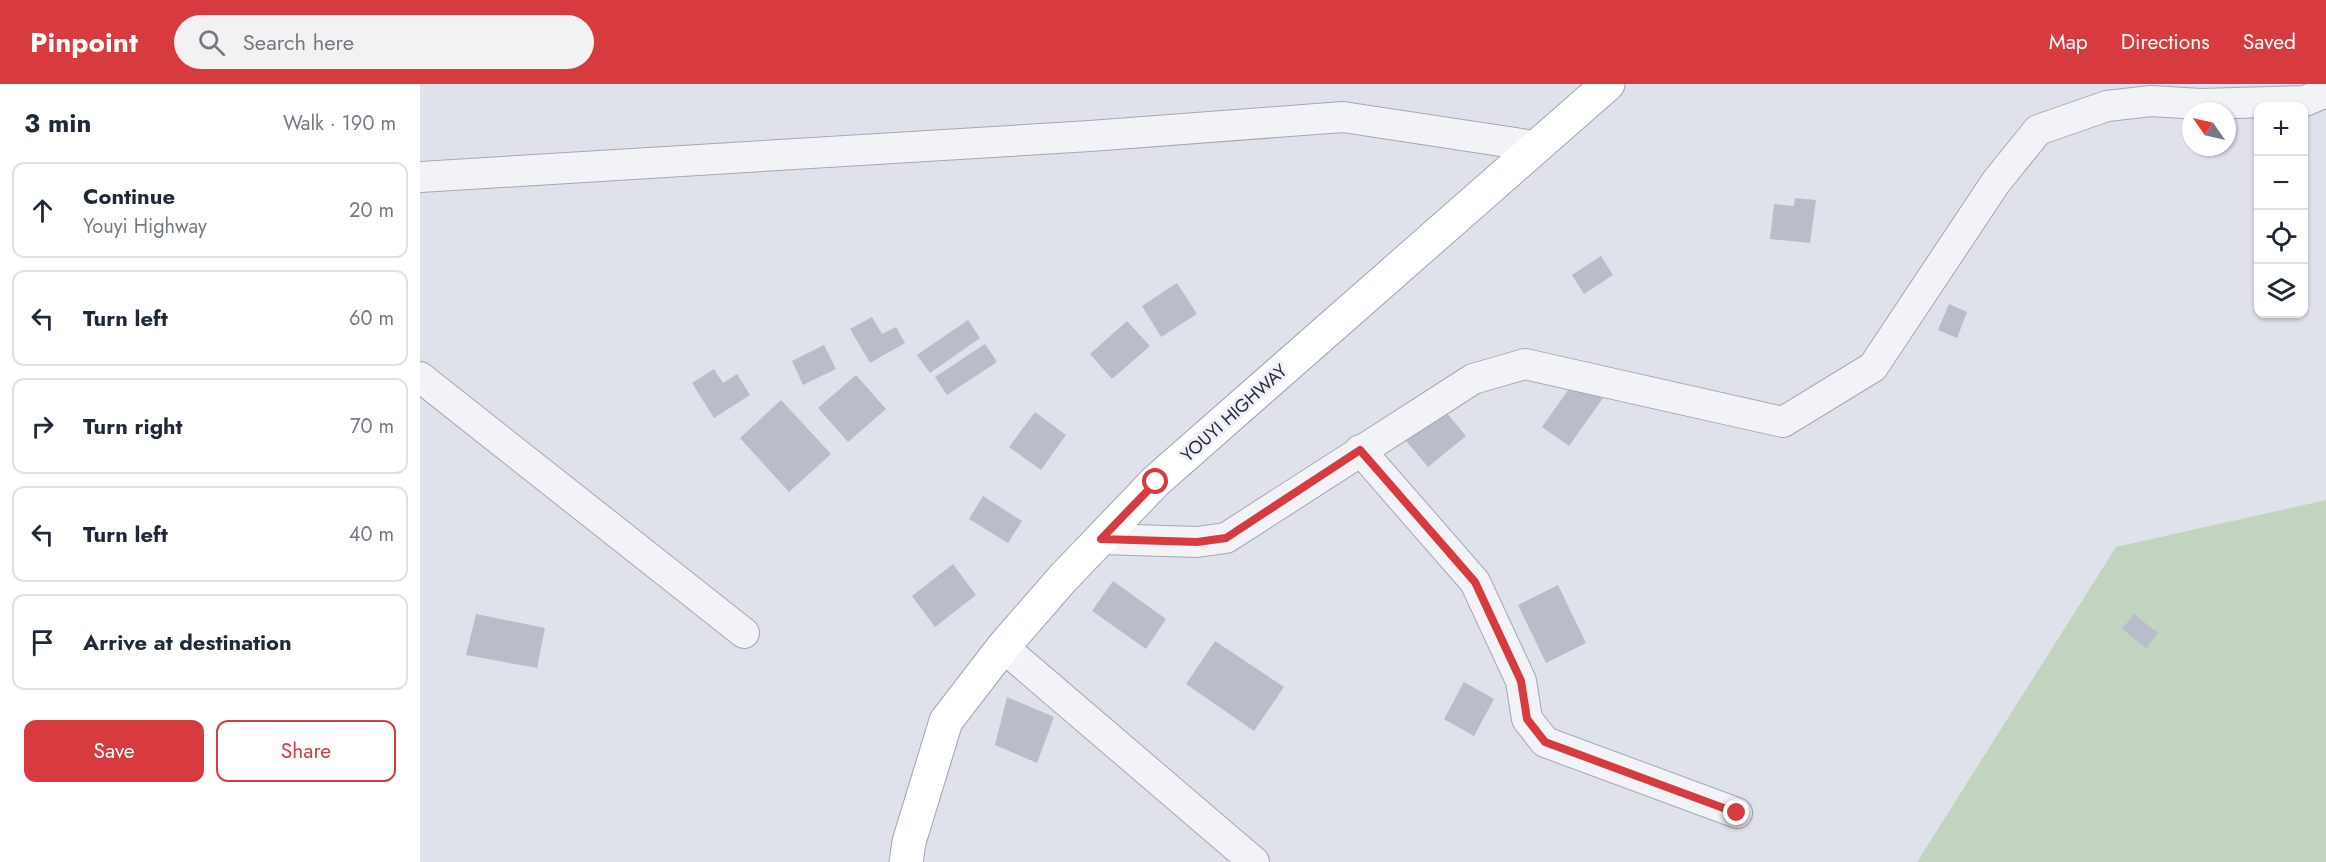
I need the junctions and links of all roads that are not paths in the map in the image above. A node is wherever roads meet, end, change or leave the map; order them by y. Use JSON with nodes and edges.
{"nodes":[{"id":1,"x":1608,"y":84,"type":"edge"},
{"id":2,"x":2326,"y":92,"type":"edge"},
{"id":3,"x":1534,"y":146,"type":"junction"},
{"id":4,"x":420,"y":177,"type":"edge"},
{"id":5,"x":420,"y":377,"type":"edge"},
{"id":6,"x":1360,"y":450,"type":"junction"},
{"id":7,"x":1101,"y":539,"type":"junction"},
{"id":8,"x":744,"y":633,"type":"dead end"},
{"id":9,"x":1003,"y":647,"type":"junction"},
{"id":10,"x":1737,"y":813,"type":"dead end"},
{"id":11,"x":906,"y":862,"type":"edge"},
{"id":12,"x":1254,"y":862,"type":"edge"}],
"edges":[{"from":1,"to":3,"type":"main road","name":"YOUYI HIGHWAY"},
{"from":2,"to":6,"type":"street"},
{"from":3,"to":4,"type":"street"},
{"from":3,"to":7,"type":"main road","name":"YOUYI HIGHWAY"},
{"from":5,"to":8,"type":"street"},
{"from":6,"to":7,"type":"street"},
{"from":6,"to":10,"type":"street"},
{"from":7,"to":9,"type":"main road","name":"YOUYI HIGHWAY"},
{"from":9,"to":11,"type":"main road","name":"YOUYI HIGHWAY"},
{"from":9,"to":12,"type":"street"}]}
